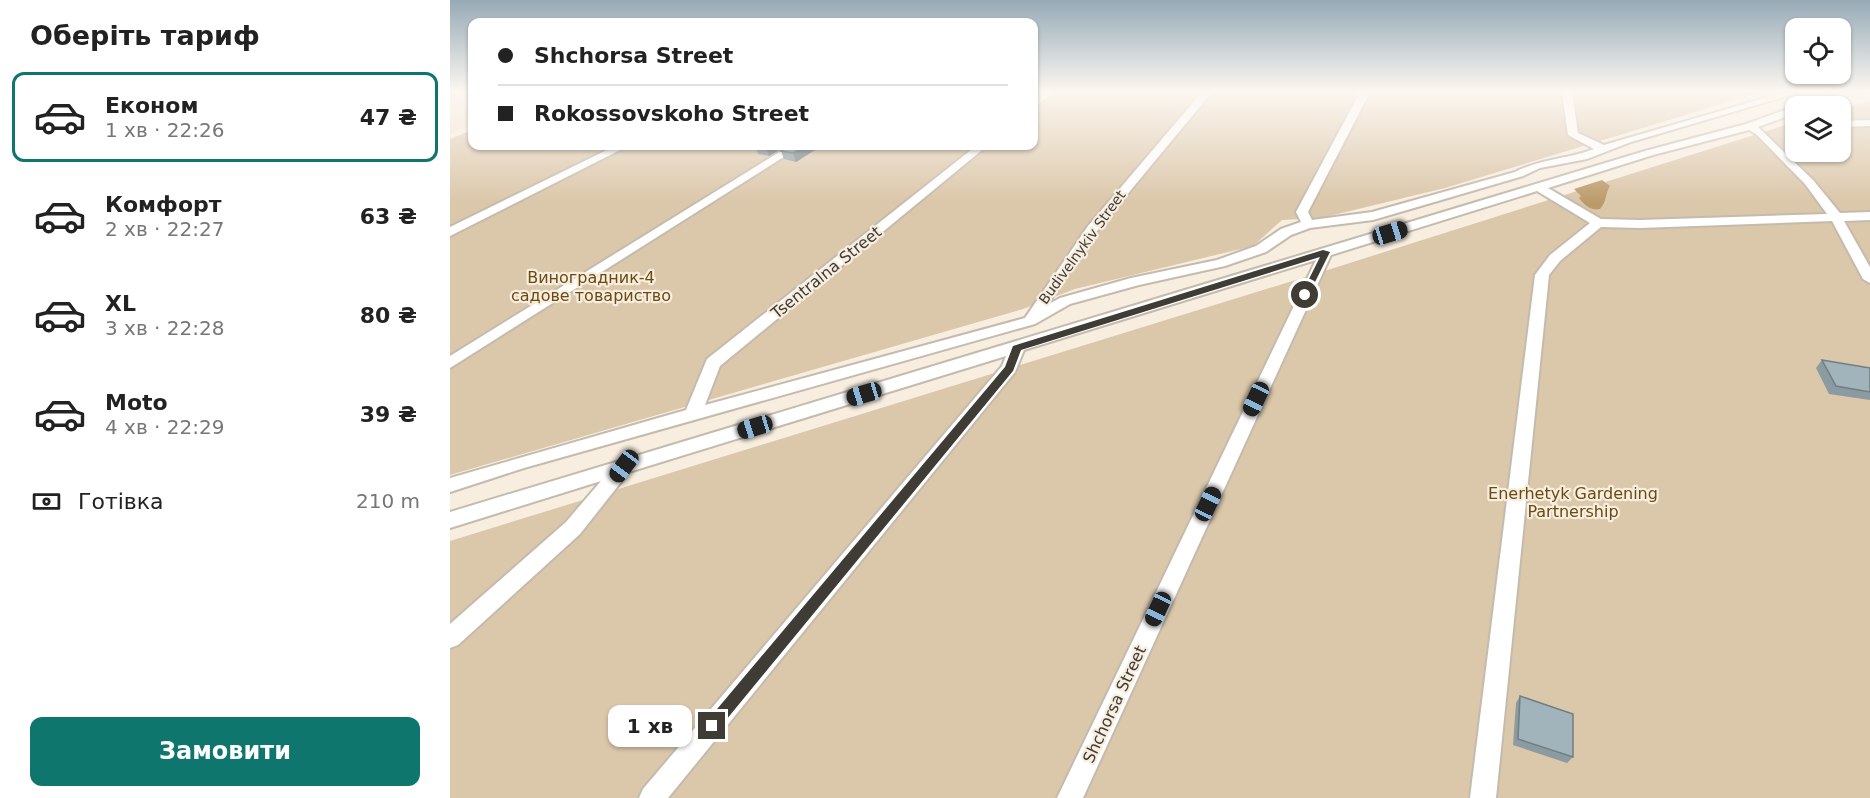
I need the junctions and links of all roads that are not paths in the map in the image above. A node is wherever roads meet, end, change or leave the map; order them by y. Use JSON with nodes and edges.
{"nodes":[{"id":1,"x":1175,"y":129,"type":"edge"},
{"id":2,"x":1345,"y":129,"type":"edge"},
{"id":3,"x":1572,"y":129,"type":"edge"},
{"id":4,"x":1662,"y":129,"type":"edge"},
{"id":5,"x":1738,"y":129,"type":"edge"},
{"id":6,"x":1755,"y":129,"type":"edge"},
{"id":7,"x":1603,"y":149,"type":"junction"},
{"id":8,"x":615,"y":150,"type":"edge"},
{"id":9,"x":790,"y":150,"type":"edge"},
{"id":10,"x":977,"y":150,"type":"edge"},
{"id":11,"x":1538,"y":187,"type":"junction"},
{"id":12,"x":1870,"y":216,"type":"edge"},
{"id":13,"x":1836,"y":217,"type":"junction"},
{"id":14,"x":1598,"y":223,"type":"junction"},
{"id":15,"x":1308,"y":224,"type":"junction"},
{"id":16,"x":450,"y":232,"type":"edge"},
{"id":17,"x":1326,"y":252,"type":"junction"},
{"id":18,"x":1870,"y":279,"type":"edge"},
{"id":19,"x":1030,"y":321,"type":"junction"},
{"id":20,"x":1017,"y":348,"type":"junction"},
{"id":21,"x":450,"y":363,"type":"edge"},
{"id":22,"x":693,"y":415,"type":"junction"},
{"id":23,"x":624,"y":466,"type":"junction"},
{"id":24,"x":450,"y":485,"type":"edge"},
{"id":25,"x":450,"y":520,"type":"edge"},
{"id":26,"x":450,"y":638,"type":"edge"},
{"id":27,"x":652,"y":798,"type":"edge"},
{"id":28,"x":1070,"y":798,"type":"edge"},
{"id":29,"x":1483,"y":798,"type":"edge"}],
"edges":[{"from":1,"to":19,"type":"lane","name":"Budivelnykiv Street"},
{"from":2,"to":15,"type":"lane"},
{"from":3,"to":7,"type":"lane"},
{"from":4,"to":7,"type":"lane"},
{"from":5,"to":11,"type":"lane"},
{"from":6,"to":13,"type":"lane"},
{"from":7,"to":15,"type":"lane"},
{"from":8,"to":16,"type":"lane"},
{"from":9,"to":21,"type":"lane"},
{"from":10,"to":22,"type":"lane","name":"Tsentralna Street"},
{"from":11,"to":14,"type":"lane"},
{"from":11,"to":17,"type":"lane"},
{"from":12,"to":13,"type":"lane"},
{"from":13,"to":14,"type":"lane"},
{"from":13,"to":18,"type":"lane"},
{"from":14,"to":29,"type":"lane"},
{"from":15,"to":19,"type":"lane"},
{"from":17,"to":20,"type":"lane"},
{"from":17,"to":28,"type":"lane","name":"Shchorsa Street"},
{"from":19,"to":22,"type":"lane"},
{"from":20,"to":23,"type":"lane"},
{"from":20,"to":27,"type":"lane"},
{"from":22,"to":24,"type":"lane"},
{"from":23,"to":25,"type":"lane"},
{"from":23,"to":26,"type":"lane"}]}
